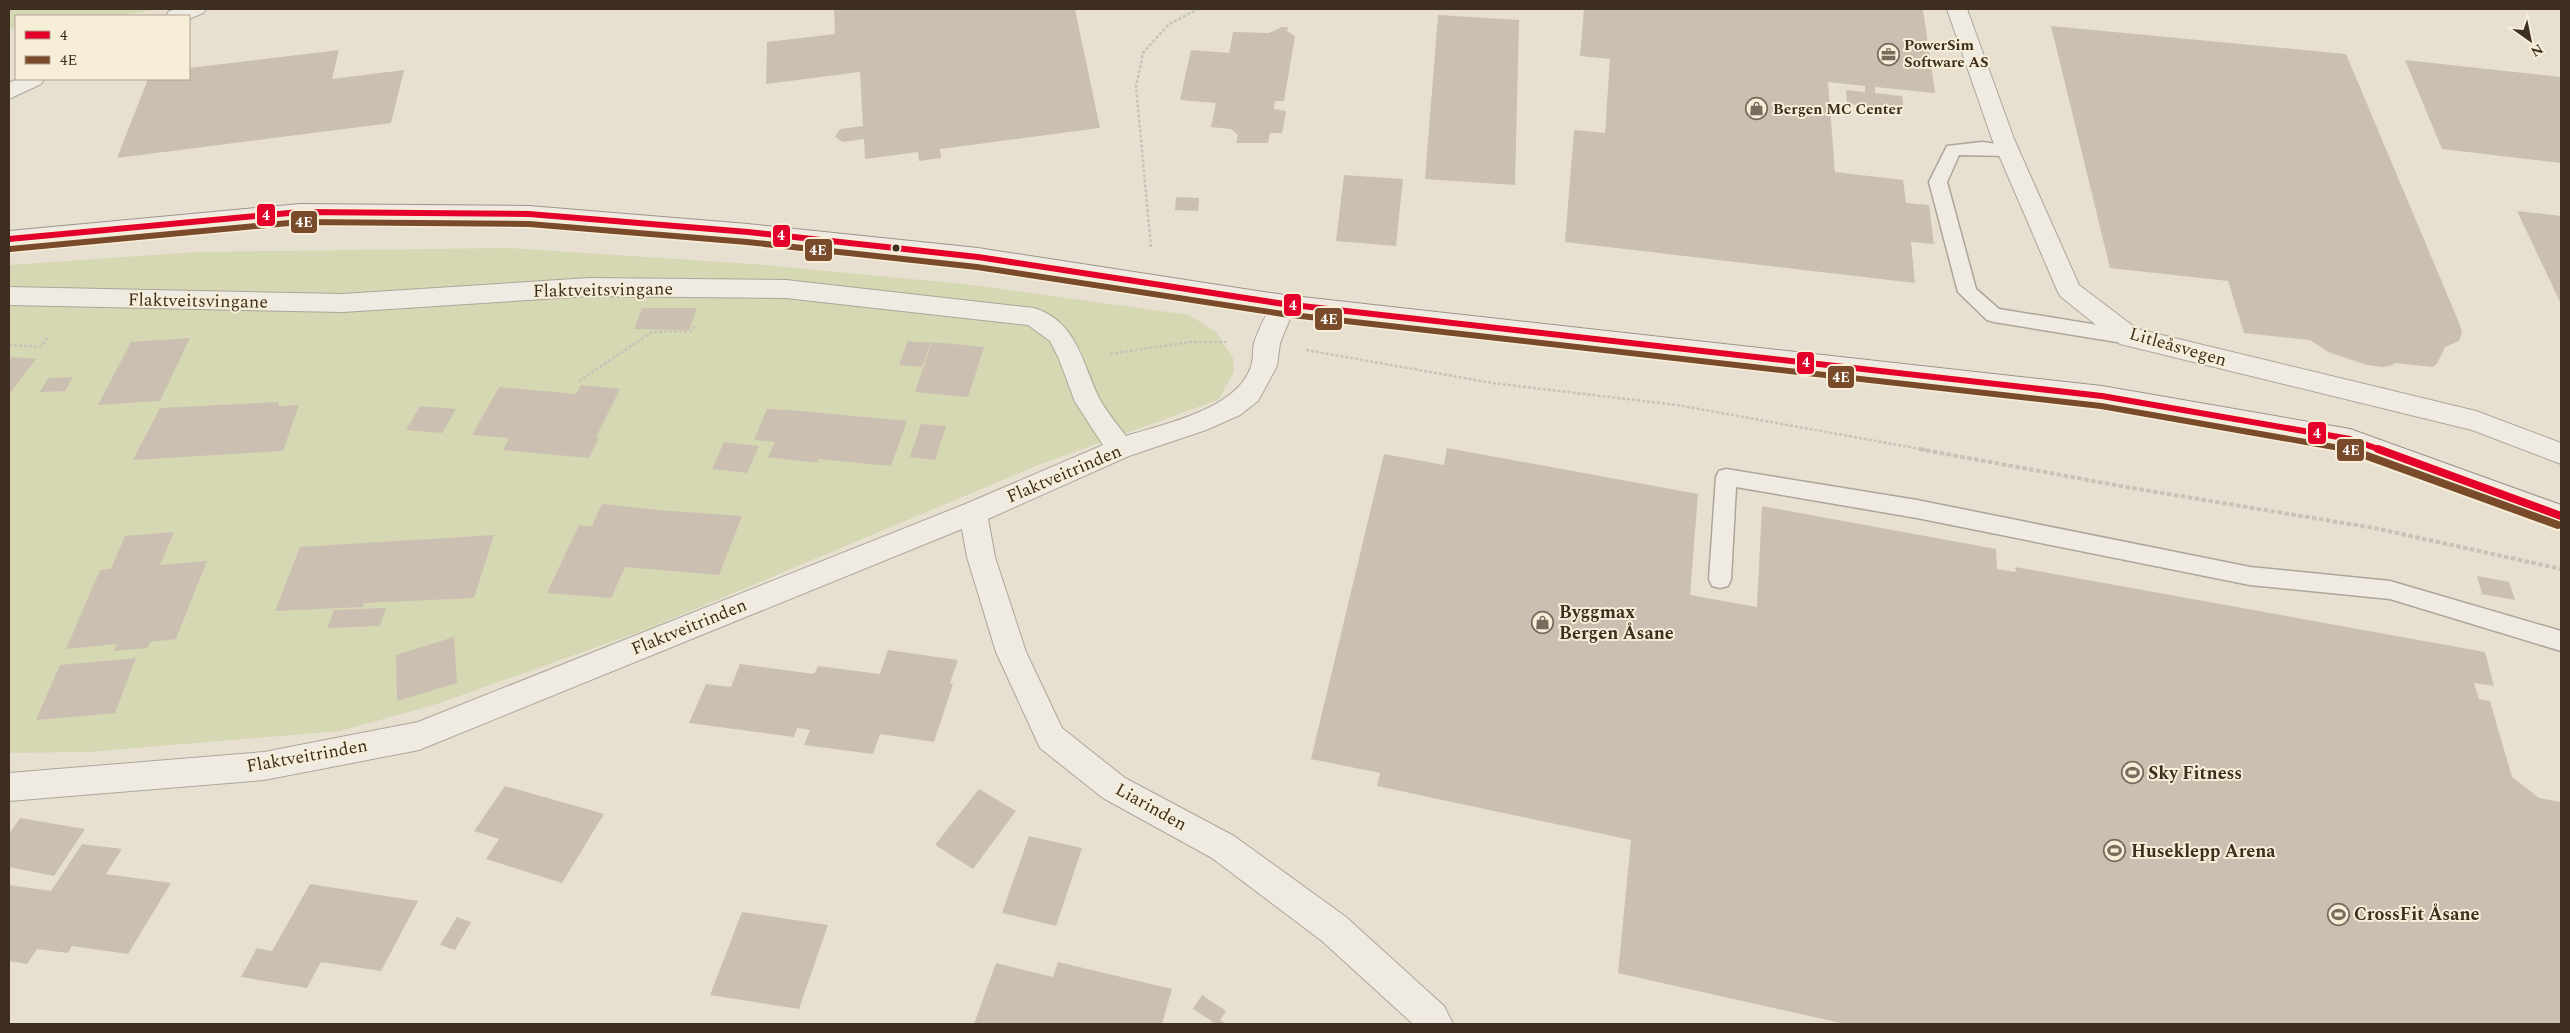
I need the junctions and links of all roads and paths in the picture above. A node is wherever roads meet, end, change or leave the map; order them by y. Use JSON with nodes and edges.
{"nodes":[{"id":1,"x":196,"y":9,"type":"edge"},
{"id":2,"x":1198,"y":9,"type":"edge"},
{"id":3,"x":1957,"y":9,"type":"edge"},
{"id":4,"x":179,"y":15,"type":"edge"},
{"id":5,"x":32,"y":80,"type":"edge"},
{"id":6,"x":9,"y":92,"type":"edge"},
{"id":7,"x":2008,"y":150,"type":"junction"},
{"id":8,"x":9,"y":239,"type":"edge"},
{"id":9,"x":1148,"y":282,"type":"junction"},
{"id":10,"x":9,"y":296,"type":"edge"},
{"id":11,"x":1284,"y":304,"type":"junction"},
{"id":12,"x":696,"y":324,"type":"dead end"},
{"id":13,"x":2129,"y":337,"type":"junction"},
{"id":14,"x":1267,"y":343,"type":"junction"},
{"id":15,"x":1072,"y":359,"type":"junction"},
{"id":16,"x":579,"y":381,"type":"dead end"},
{"id":17,"x":1120,"y":449,"type":"junction"},
{"id":18,"x":2561,"y":454,"type":"edge"},
{"id":19,"x":973,"y":513,"type":"junction"},
{"id":20,"x":2561,"y":516,"type":"edge"},
{"id":21,"x":2561,"y":569,"type":"edge"},
{"id":22,"x":1720,"y":579,"type":"dead end"},
{"id":23,"x":2561,"y":641,"type":"edge"},
{"id":24,"x":9,"y":787,"type":"edge"},
{"id":25,"x":1436,"y":1024,"type":"edge"}],
"edges":[{"from":1,"to":4,"type":"street"},
{"from":2,"to":9,"type":"path"},
{"from":3,"to":7,"type":"street","name":"Litleåsvegen"},
{"from":5,"to":6,"type":"street"},
{"from":7,"to":13,"type":"street","name":"Litleåsvegen"},
{"from":7,"to":13,"type":"lane"},
{"from":8,"to":9,"type":"street"},
{"from":9,"to":11,"type":"street"},
{"from":10,"to":15,"type":"street","name":"Flaktveitsvingane"},
{"from":11,"to":14,"type":"street","name":"Flaktveitrinden"},
{"from":11,"to":20,"type":"street"},
{"from":12,"to":16,"type":"path"},
{"from":13,"to":18,"type":"street","name":"Litleåsvegen"},
{"from":14,"to":15,"type":"path"},
{"from":14,"to":17,"type":"street","name":"Flaktveitrinden"},
{"from":14,"to":21,"type":"path"},
{"from":15,"to":17,"type":"street","name":"Flaktveitsvingane"},
{"from":17,"to":19,"type":"street","name":"Flaktveitrinden"},
{"from":19,"to":24,"type":"street","name":"Flaktveitrinden"},
{"from":19,"to":25,"type":"street","name":"Liarinden"},
{"from":22,"to":23,"type":"lane"}]}
